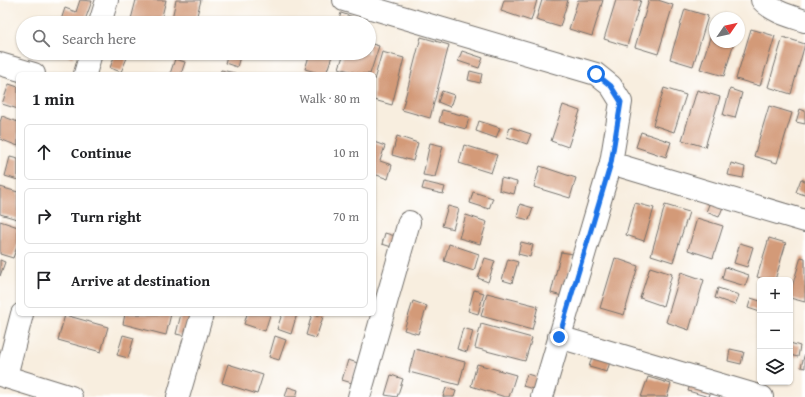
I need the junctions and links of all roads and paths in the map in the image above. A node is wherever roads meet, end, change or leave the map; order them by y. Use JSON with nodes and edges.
{"nodes":[{"id":1,"x":107,"y":0,"type":"edge"},
{"id":2,"x":344,"y":0,"type":"edge"},
{"id":3,"x":762,"y":0,"type":"edge"},
{"id":4,"x":102,"y":16,"type":"edge"},
{"id":5,"x":805,"y":21,"type":"edge"},
{"id":6,"x":89,"y":60,"type":"edge"},
{"id":7,"x":0,"y":64,"type":"edge"},
{"id":8,"x":27,"y":72,"type":"edge"},
{"id":9,"x":86,"y":72,"type":"edge"},
{"id":10,"x":611,"y":163,"type":"junction"},
{"id":11,"x":805,"y":221,"type":"edge"},
{"id":12,"x":409,"y":222,"type":"dead end"},
{"id":13,"x":21,"y":316,"type":"edge"},
{"id":14,"x":201,"y":316,"type":"edge"},
{"id":15,"x":559,"y":337,"type":"junction"},
{"id":16,"x":3,"y":375,"type":"edge"},
{"id":17,"x":70,"y":397,"type":"edge"},
{"id":18,"x":178,"y":397,"type":"edge"},
{"id":19,"x":359,"y":397,"type":"edge"},
{"id":20,"x":542,"y":397,"type":"edge"},
{"id":21,"x":762,"y":397,"type":"edge"}],
"edges":[{"from":1,"to":4,"type":"street"},
{"from":2,"to":10,"type":"street"},
{"from":3,"to":5,"type":"street"},
{"from":6,"to":9,"type":"street"},
{"from":7,"to":8,"type":"street"},
{"from":10,"to":11,"type":"street"},
{"from":10,"to":15,"type":"street"},
{"from":12,"to":19,"type":"street"},
{"from":13,"to":16,"type":"street"},
{"from":14,"to":18,"type":"street"},
{"from":15,"to":20,"type":"street"},
{"from":15,"to":21,"type":"street"},
{"from":16,"to":17,"type":"street"}]}
